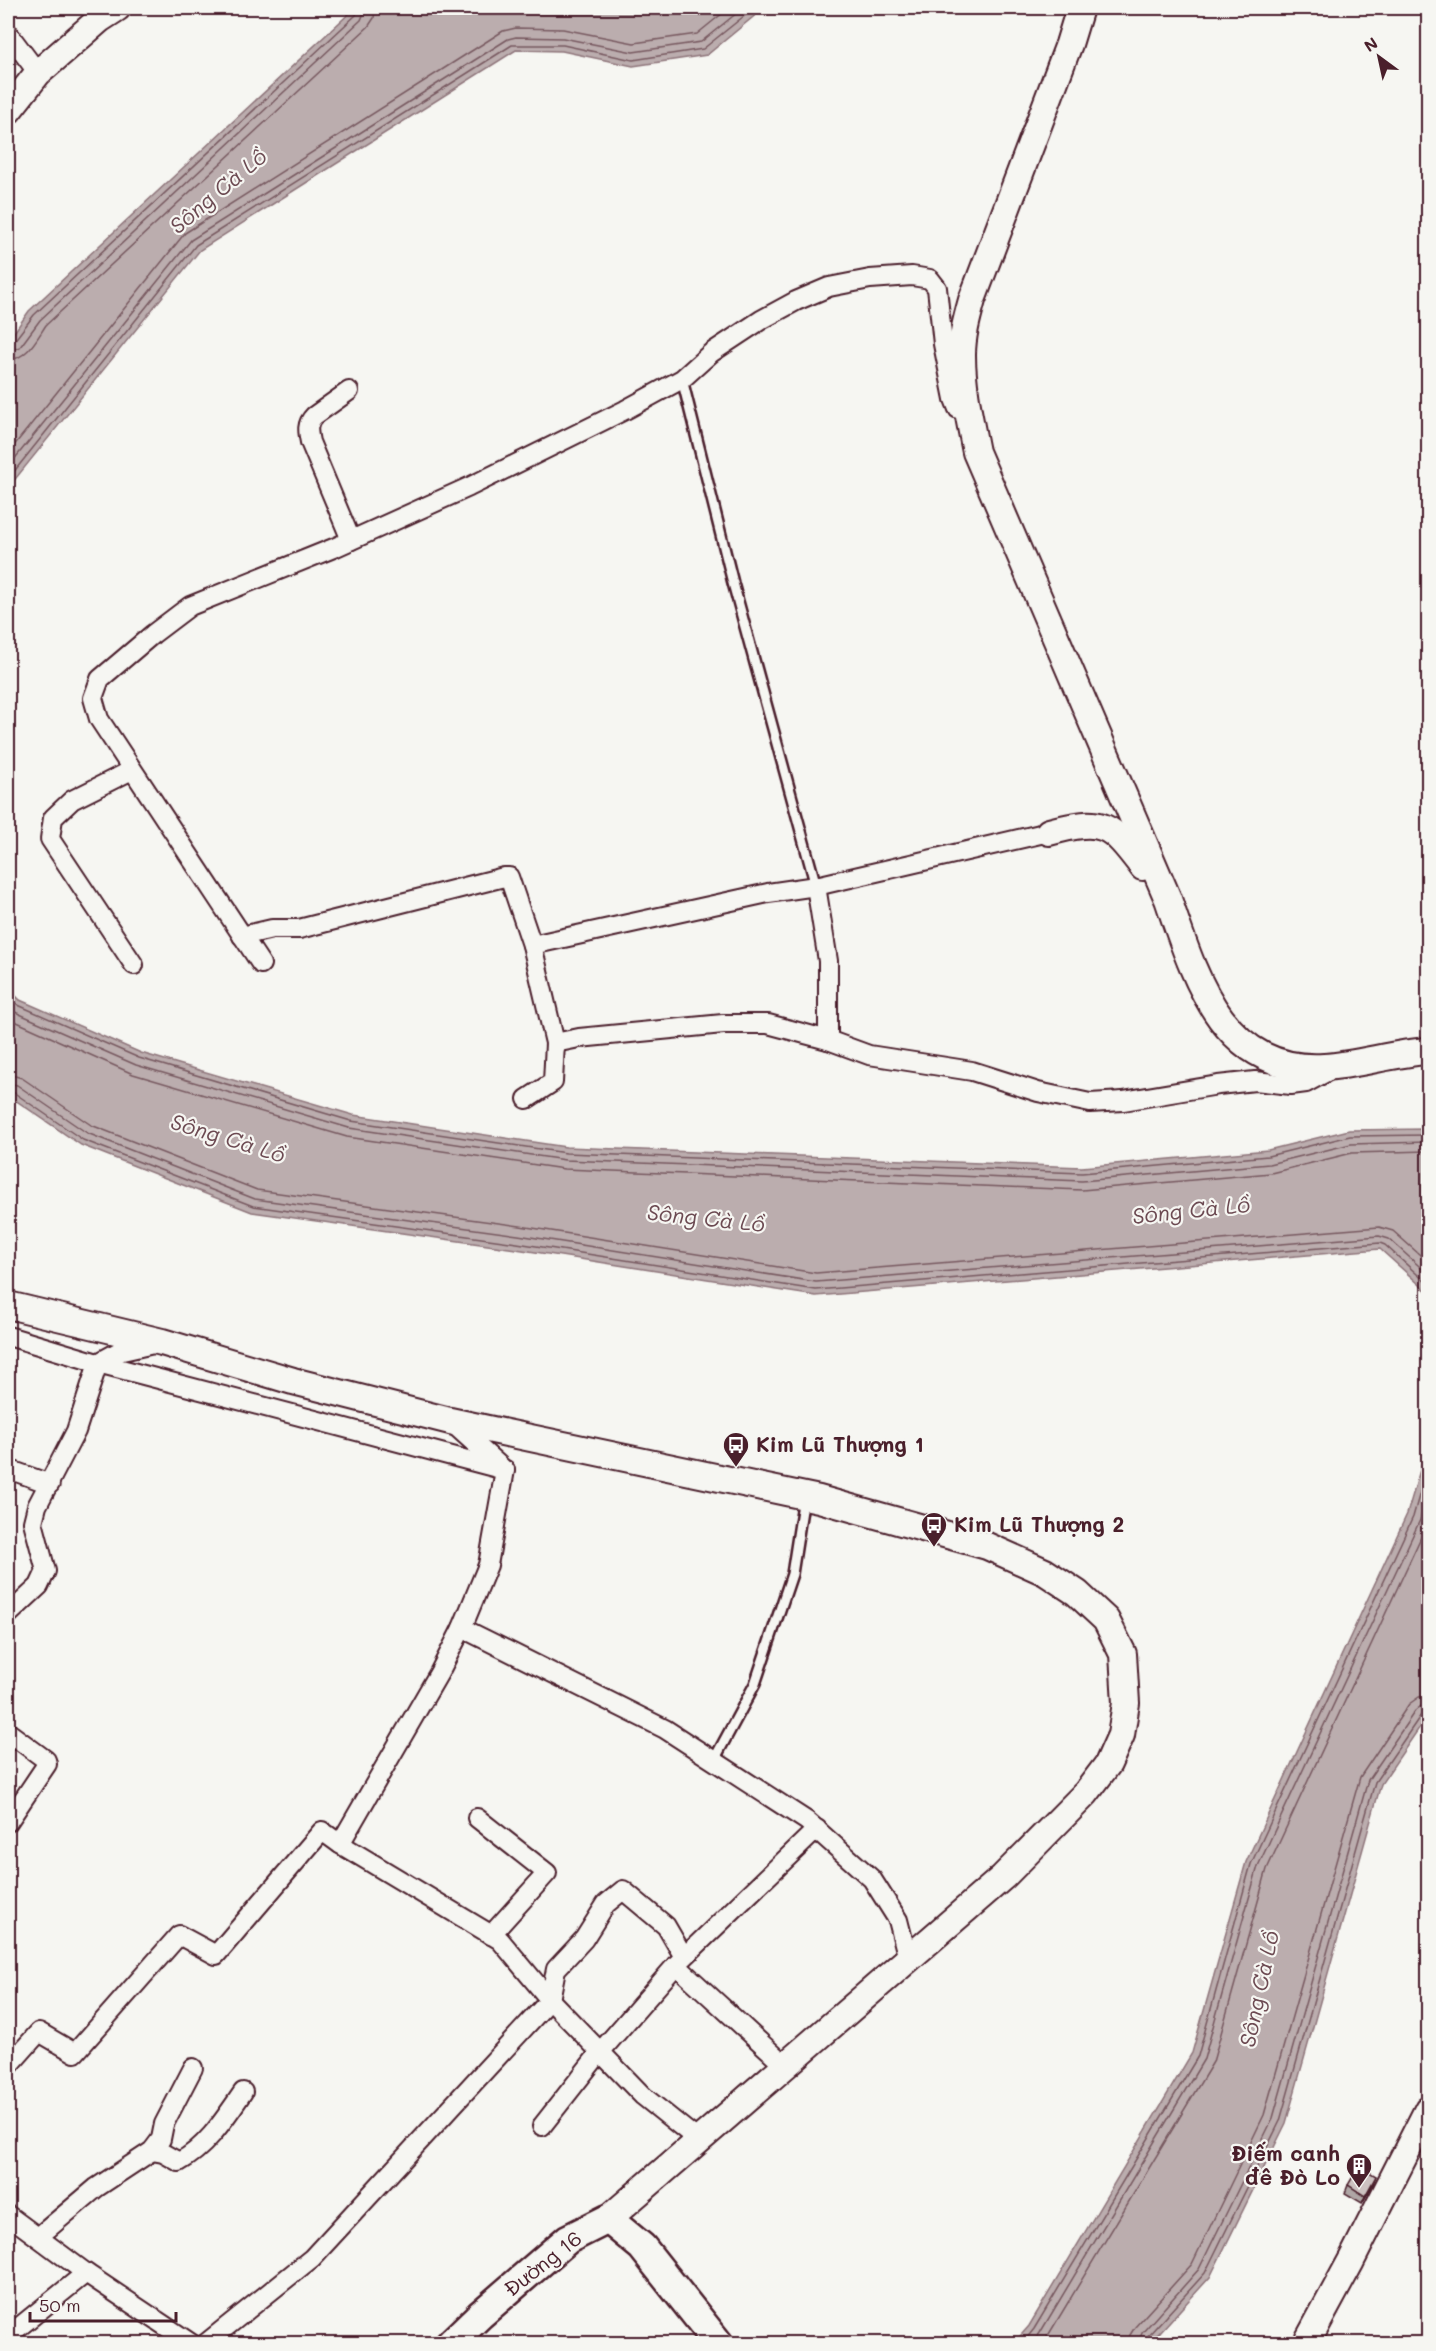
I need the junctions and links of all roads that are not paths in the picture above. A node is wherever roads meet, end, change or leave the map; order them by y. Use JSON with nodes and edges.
{"nodes":[{"id":1,"x":117,"y":8,"type":"edge"},
{"id":2,"x":1080,"y":8,"type":"edge"},
{"id":3,"x":8,"y":33,"type":"edge"},
{"id":4,"x":38,"y":73,"type":"junction"},
{"id":5,"x":8,"y":111,"type":"edge"},
{"id":6,"x":682,"y":379,"type":"junction"},
{"id":7,"x":349,"y":391,"type":"dead end"},
{"id":8,"x":976,"y":452,"type":"junction"},
{"id":9,"x":351,"y":540,"type":"junction"},
{"id":10,"x":132,"y":770,"type":"junction"},
{"id":11,"x":1049,"y":832,"type":"joint"},
{"id":12,"x":816,"y":886,"type":"junction"},
{"id":13,"x":1168,"y":899,"type":"junction"},
{"id":14,"x":242,"y":936,"type":"junction"},
{"id":15,"x":532,"y":945,"type":"junction"},
{"id":16,"x":261,"y":964,"type":"dead end"},
{"id":17,"x":134,"y":965,"type":"dead end"},
{"id":18,"x":828,"y":1040,"type":"junction"},
{"id":19,"x":555,"y":1043,"type":"junction"},
{"id":20,"x":1428,"y":1051,"type":"edge"},
{"id":21,"x":1342,"y":1064,"type":"junction"},
{"id":22,"x":526,"y":1099,"type":"dead end"},
{"id":23,"x":8,"y":1305,"type":"edge"},
{"id":24,"x":8,"y":1336,"type":"edge"},
{"id":25,"x":162,"y":1342,"type":"junction"},
{"id":26,"x":98,"y":1363,"type":"junction"},
{"id":27,"x":450,"y":1421,"type":"junction"},
{"id":28,"x":8,"y":1469,"type":"edge"},
{"id":29,"x":505,"y":1470,"type":"junction"},
{"id":30,"x":50,"y":1484,"type":"junction"},
{"id":31,"x":804,"y":1496,"type":"junction"},
{"id":32,"x":8,"y":1615,"type":"edge"},
{"id":33,"x":462,"y":1628,"type":"junction"},
{"id":34,"x":8,"y":1732,"type":"edge"},
{"id":35,"x":714,"y":1760,"type":"junction"},
{"id":36,"x":477,"y":1818,"type":"dead end"},
{"id":37,"x":8,"y":1822,"type":"edge"},
{"id":38,"x":817,"y":1829,"type":"junction"},
{"id":39,"x":340,"y":1844,"type":"junction"},
{"id":40,"x":491,"y":1935,"type":"junction"},
{"id":41,"x":908,"y":1959,"type":"junction"},
{"id":42,"x":680,"y":1961,"type":"junction"},
{"id":43,"x":550,"y":2000,"type":"junction"},
{"id":44,"x":601,"y":2051,"type":"junction"},
{"id":45,"x":785,"y":2065,"type":"junction"},
{"id":46,"x":8,"y":2067,"type":"edge"},
{"id":47,"x":193,"y":2068,"type":"dead end"},
{"id":48,"x":243,"y":2092,"type":"dead end"},
{"id":49,"x":1428,"y":2109,"type":"edge"},
{"id":50,"x":542,"y":2126,"type":"dead end"},
{"id":51,"x":698,"y":2140,"type":"junction"},
{"id":52,"x":152,"y":2151,"type":"junction"},
{"id":53,"x":8,"y":2215,"type":"edge"},
{"id":54,"x":608,"y":2219,"type":"junction"},
{"id":55,"x":38,"y":2237,"type":"junction"},
{"id":56,"x":86,"y":2273,"type":"junction"},
{"id":57,"x":8,"y":2336,"type":"edge"},
{"id":58,"x":180,"y":2341,"type":"edge"},
{"id":59,"x":205,"y":2343,"type":"edge"},
{"id":60,"x":450,"y":2343,"type":"edge"},
{"id":61,"x":719,"y":2343,"type":"edge"},
{"id":62,"x":1306,"y":2343,"type":"edge"}],
"edges":[{"from":1,"to":4,"type":"street"},
{"from":2,"to":8,"type":"street"},
{"from":3,"to":4,"type":"street"},
{"from":4,"to":5,"type":"street"},
{"from":6,"to":8,"type":"street"},
{"from":6,"to":9,"type":"street"},
{"from":6,"to":12,"type":"lane"},
{"from":7,"to":9,"type":"street"},
{"from":8,"to":13,"type":"street"},
{"from":9,"to":10,"type":"street"},
{"from":10,"to":14,"type":"street"},
{"from":10,"to":17,"type":"street"},
{"from":11,"to":12,"type":"street"},
{"from":11,"to":13,"type":"street"},
{"from":12,"to":15,"type":"street"},
{"from":12,"to":18,"type":"street"},
{"from":13,"to":21,"type":"street"},
{"from":14,"to":15,"type":"street"},
{"from":14,"to":16,"type":"street"},
{"from":15,"to":19,"type":"street"},
{"from":18,"to":19,"type":"street"},
{"from":18,"to":21,"type":"street"},
{"from":19,"to":22,"type":"street"},
{"from":20,"to":21,"type":"street"},
{"from":23,"to":25,"type":"street"},
{"from":24,"to":26,"type":"street"},
{"from":25,"to":26,"type":"street"},
{"from":25,"to":27,"type":"street"},
{"from":26,"to":29,"type":"street"},
{"from":26,"to":30,"type":"street"},
{"from":27,"to":29,"type":"street"},
{"from":27,"to":31,"type":"street"},
{"from":28,"to":30,"type":"street"},
{"from":29,"to":33,"type":"street"},
{"from":30,"to":32,"type":"street"},
{"from":31,"to":35,"type":"lane"},
{"from":31,"to":41,"type":"street"},
{"from":33,"to":35,"type":"street"},
{"from":33,"to":39,"type":"street"},
{"from":34,"to":37,"type":"street"},
{"from":35,"to":38,"type":"street"},
{"from":36,"to":40,"type":"street"},
{"from":38,"to":41,"type":"street"},
{"from":38,"to":42,"type":"street"},
{"from":39,"to":40,"type":"street"},
{"from":39,"to":46,"type":"street"},
{"from":40,"to":43,"type":"street"},
{"from":41,"to":45,"type":"street"},
{"from":42,"to":43,"type":"street"},
{"from":42,"to":44,"type":"street"},
{"from":42,"to":45,"type":"street"},
{"from":43,"to":44,"type":"street"},
{"from":43,"to":59,"type":"street"},
{"from":44,"to":50,"type":"street"},
{"from":44,"to":51,"type":"street"},
{"from":45,"to":51,"type":"street"},
{"from":47,"to":52,"type":"street"},
{"from":48,"to":52,"type":"street"},
{"from":49,"to":62,"type":"street"},
{"from":51,"to":54,"type":"street"},
{"from":52,"to":55,"type":"street"},
{"from":53,"to":55,"type":"street"},
{"from":54,"to":60,"type":"main road","name":"Đường 16"},
{"from":54,"to":61,"type":"main road"},
{"from":55,"to":56,"type":"street"},
{"from":56,"to":57,"type":"street"},
{"from":56,"to":58,"type":"street"}]}
